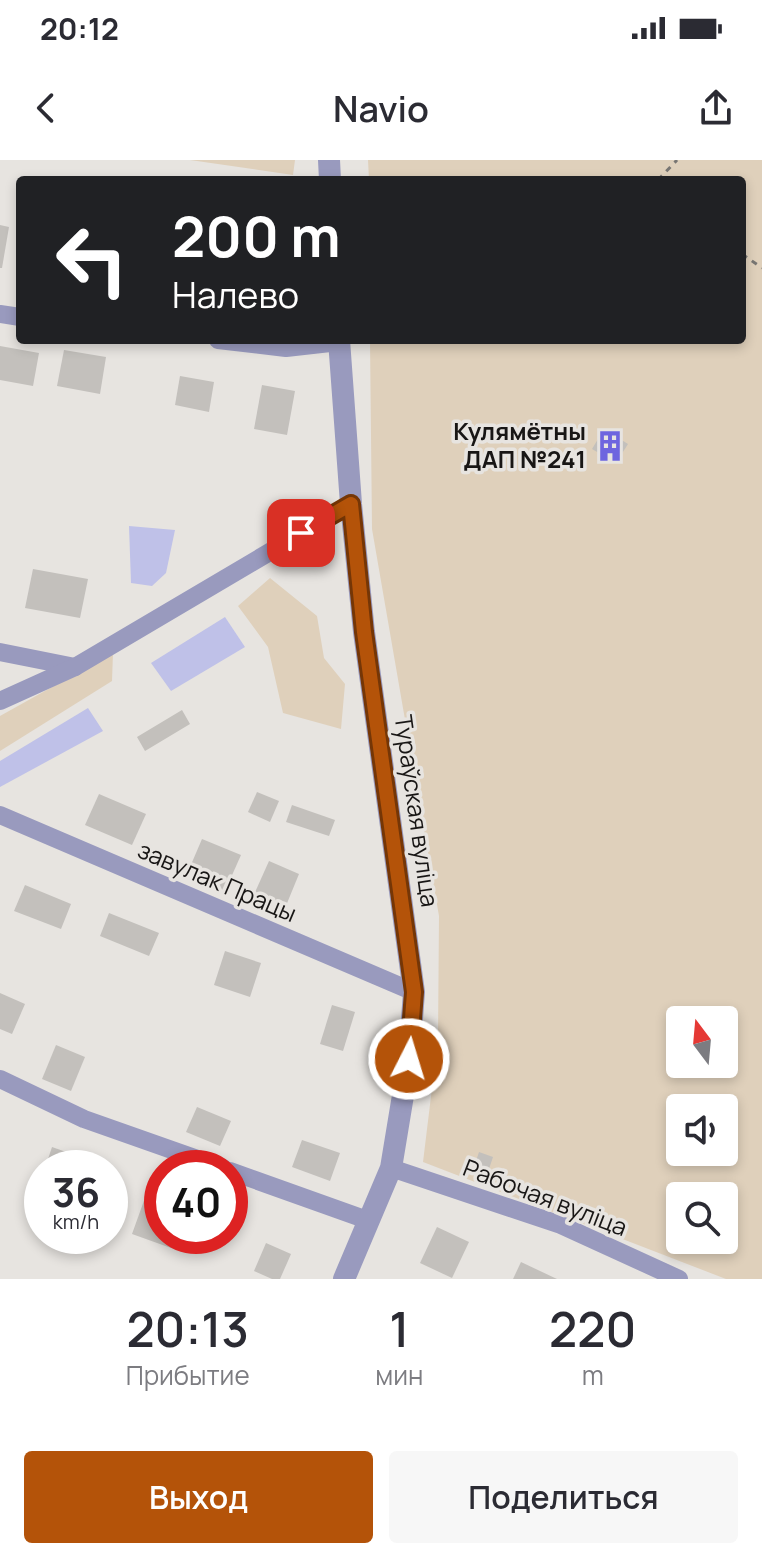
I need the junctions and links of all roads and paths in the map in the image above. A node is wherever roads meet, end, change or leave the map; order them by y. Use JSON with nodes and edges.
{"nodes":[{"id":1,"x":677,"y":160,"type":"edge"},
{"id":2,"x":662,"y":176,"type":"edge"},
{"id":3,"x":252,"y":344,"type":"edge"},
{"id":4,"x":316,"y":344,"type":"edge"},
{"id":5,"x":339,"y":344,"type":"edge"},
{"id":6,"x":351,"y":504,"type":"junction"},
{"id":7,"x":0,"y":652,"type":"edge"},
{"id":8,"x":75,"y":667,"type":"junction"},
{"id":9,"x":0,"y":701,"type":"edge"},
{"id":10,"x":0,"y":815,"type":"edge"},
{"id":11,"x":414,"y":992,"type":"junction"},
{"id":12,"x":0,"y":1079,"type":"edge"},
{"id":13,"x":172,"y":1150,"type":"edge"},
{"id":14,"x":391,"y":1168,"type":"junction"},
{"id":15,"x":248,"y":1177,"type":"edge"},
{"id":16,"x":370,"y":1221,"type":"junction"},
{"id":17,"x":344,"y":1279,"type":"edge"},
{"id":18,"x":679,"y":1279,"type":"edge"}],
"edges":[{"from":1,"to":2,"type":"path"},
{"from":3,"to":4,"type":"street"},
{"from":5,"to":6,"type":"street","name":"Тураўская вуліца"},
{"from":6,"to":8,"type":"street"},
{"from":6,"to":11,"type":"street","name":"Тураўская вуліца"},
{"from":7,"to":8,"type":"street"},
{"from":8,"to":9,"type":"street"},
{"from":10,"to":11,"type":"street","name":"завулак Працы"},
{"from":11,"to":14,"type":"street","name":"Тураўская вуліца"},
{"from":12,"to":13,"type":"street"},
{"from":14,"to":16,"type":"street","name":"Тураўская вуліца"},
{"from":14,"to":18,"type":"street","name":"Рабочая вуліца"},
{"from":15,"to":16,"type":"street"},
{"from":16,"to":17,"type":"street","name":"Тураўская вуліца"}]}
